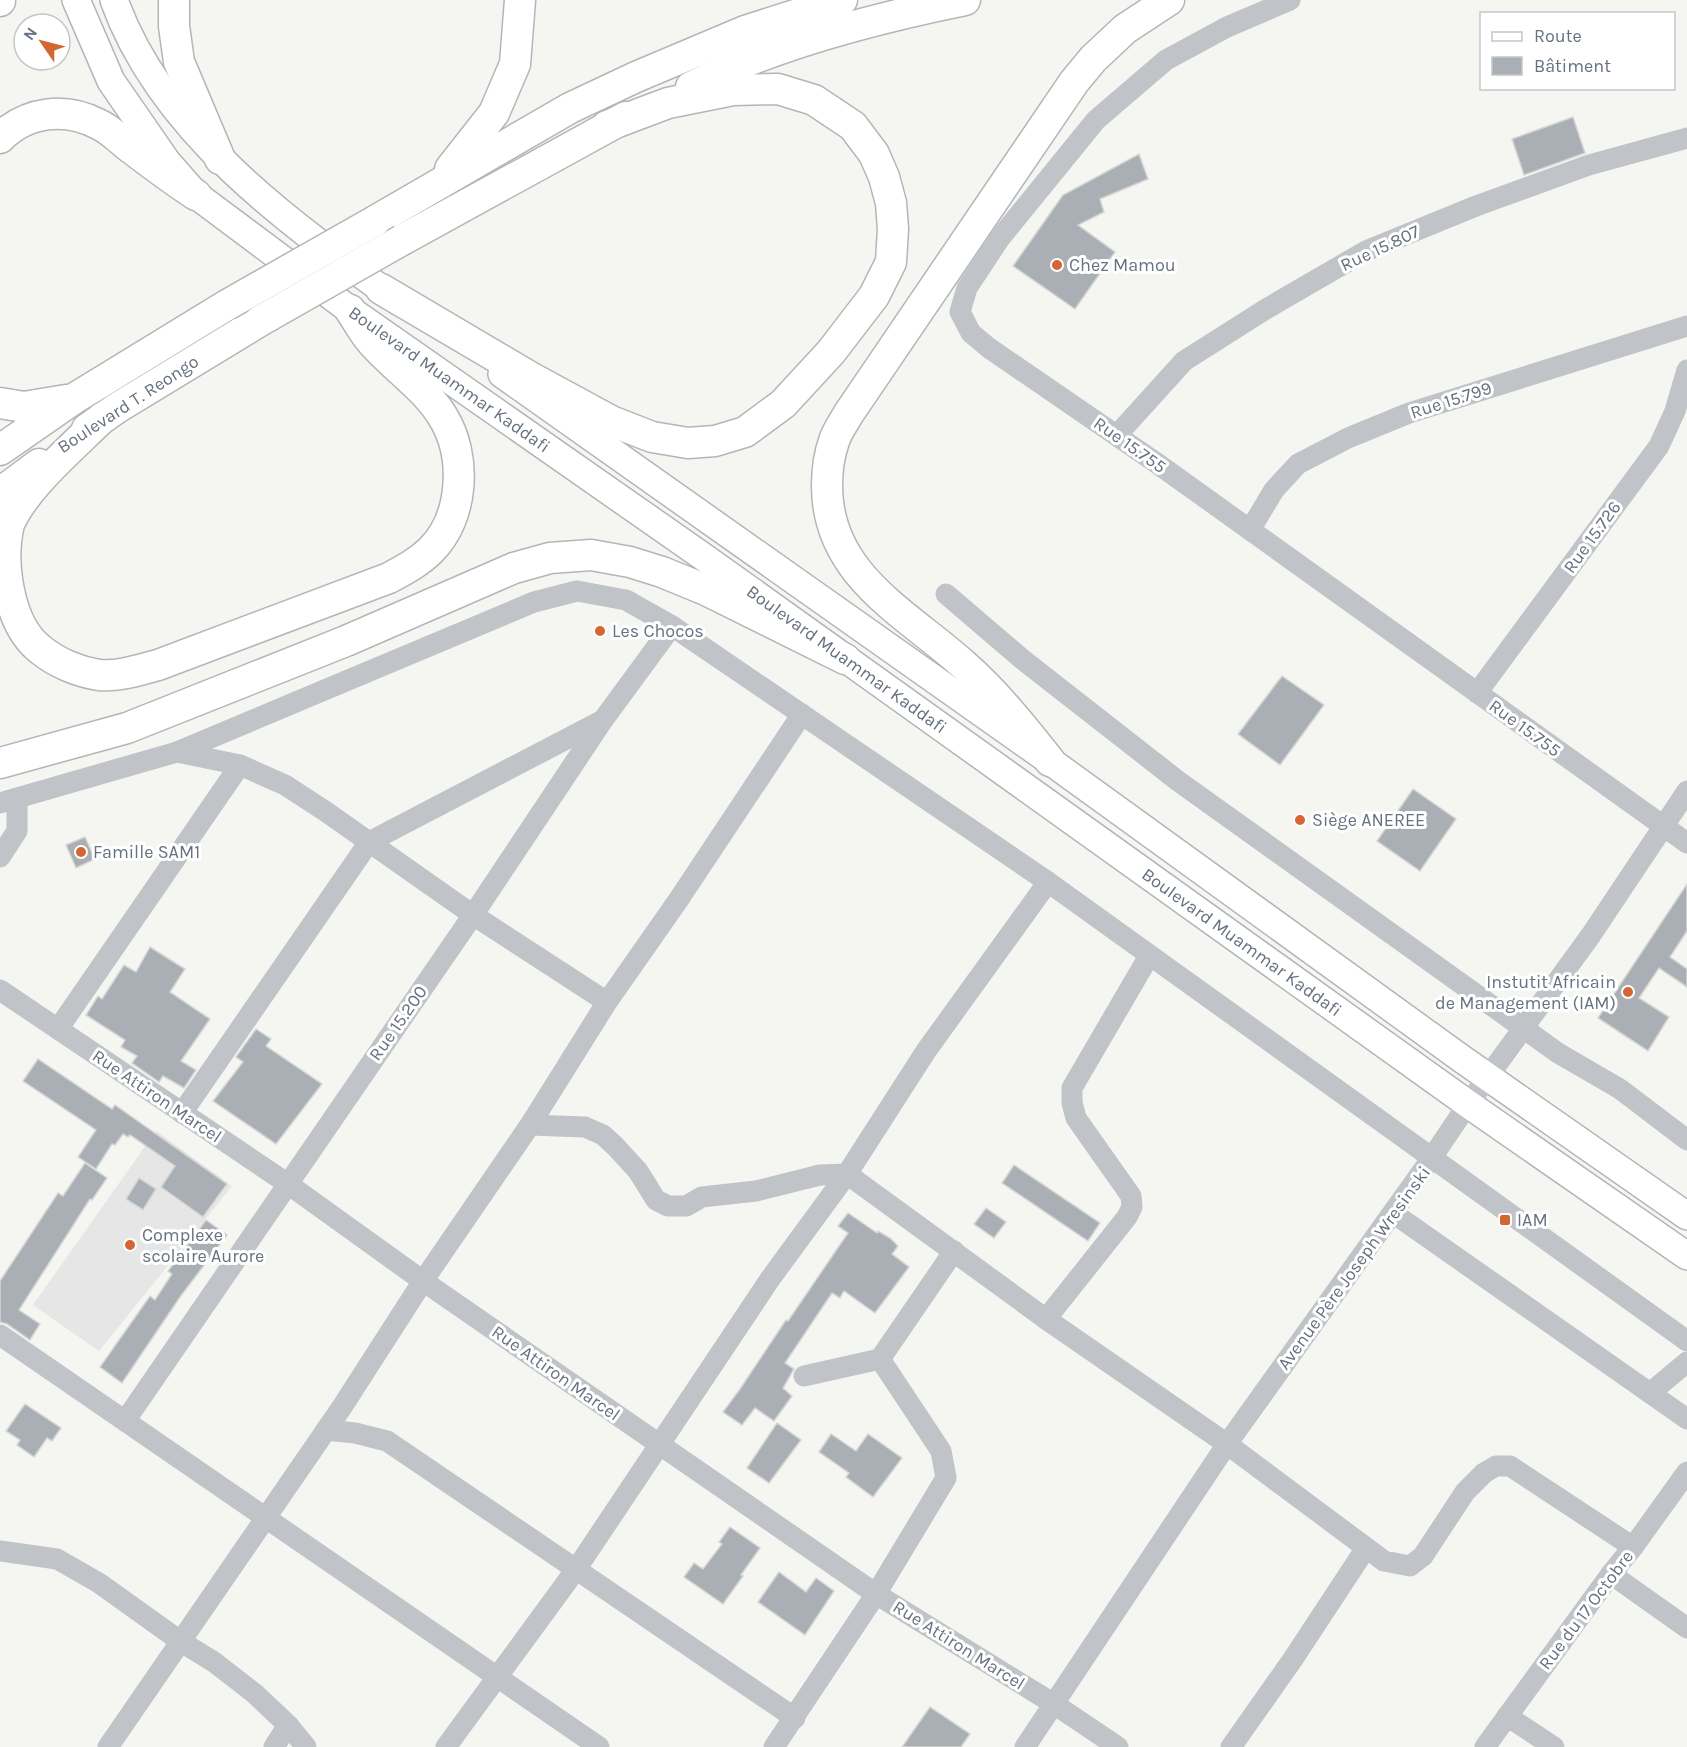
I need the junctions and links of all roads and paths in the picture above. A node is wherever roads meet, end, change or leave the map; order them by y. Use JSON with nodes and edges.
{"nodes":[{"id":1,"x":76,"y":0,"type":"edge"},
{"id":2,"x":114,"y":0,"type":"edge"},
{"id":3,"x":174,"y":0,"type":"edge"},
{"id":4,"x":520,"y":0,"type":"edge"},
{"id":5,"x":842,"y":0,"type":"edge"},
{"id":6,"x":965,"y":0,"type":"edge"},
{"id":7,"x":1169,"y":0,"type":"edge"},
{"id":8,"x":1290,"y":0,"type":"edge"},
{"id":9,"x":607,"y":126,"type":"junction"},
{"id":10,"x":0,"y":138,"type":"edge"},
{"id":11,"x":1687,"y":138,"type":"edge"},
{"id":12,"x":220,"y":159,"type":"junction"},
{"id":13,"x":431,"y":187,"type":"junction"},
{"id":14,"x":196,"y":195,"type":"junction"},
{"id":15,"x":381,"y":289,"type":"junction"},
{"id":16,"x":350,"y":310,"type":"junction"},
{"id":17,"x":1687,"y":326,"type":"edge"},
{"id":18,"x":1687,"y":370,"type":"edge"},
{"id":19,"x":75,"y":398,"type":"junction"},
{"id":20,"x":0,"y":403,"type":"edge"},
{"id":21,"x":102,"y":418,"type":"junction"},
{"id":22,"x":1117,"y":435,"type":"junction"},
{"id":23,"x":0,"y":450,"type":"edge"},
{"id":24,"x":0,"y":493,"type":"edge"},
{"id":25,"x":1250,"y":530,"type":"junction"},
{"id":26,"x":946,"y":594,"type":"dead end"},
{"id":27,"x":672,"y":626,"type":"junction"},
{"id":28,"x":845,"y":659,"type":"junction"},
{"id":29,"x":1477,"y":693,"type":"junction"},
{"id":30,"x":802,"y":714,"type":"junction"},
{"id":31,"x":603,"y":720,"type":"junction"},
{"id":32,"x":177,"y":752,"type":"junction"},
{"id":33,"x":1050,"y":760,"type":"junction"},
{"id":34,"x":0,"y":764,"type":"edge"},
{"id":35,"x":240,"y":765,"type":"junction"},
{"id":36,"x":1687,"y":791,"type":"edge"},
{"id":37,"x":8,"y":801,"type":"edge"},
{"id":38,"x":1662,"y":826,"type":"junction"},
{"id":39,"x":369,"y":842,"type":"junction"},
{"id":40,"x":1687,"y":843,"type":"edge"},
{"id":41,"x":0,"y":857,"type":"edge"},
{"id":42,"x":1048,"y":882,"type":"junction"},
{"id":43,"x":473,"y":915,"type":"junction"},
{"id":44,"x":1149,"y":956,"type":"junction"},
{"id":45,"x":0,"y":990,"type":"edge"},
{"id":46,"x":607,"y":1002,"type":"junction"},
{"id":47,"x":1523,"y":1026,"type":"junction"},
{"id":48,"x":58,"y":1029,"type":"junction"},
{"id":49,"x":1488,"y":1077,"type":"junction"},
{"id":50,"x":1468,"y":1104,"type":"junction"},
{"id":51,"x":182,"y":1113,"type":"junction"},
{"id":52,"x":530,"y":1125,"type":"junction"},
{"id":53,"x":1687,"y":1140,"type":"edge"},
{"id":54,"x":1431,"y":1159,"type":"junction"},
{"id":55,"x":847,"y":1174,"type":"junction"},
{"id":56,"x":288,"y":1184,"type":"junction"},
{"id":57,"x":1393,"y":1213,"type":"junction"},
{"id":58,"x":1687,"y":1216,"type":"edge"},
{"id":59,"x":954,"y":1251,"type":"junction"},
{"id":60,"x":1687,"y":1256,"type":"edge"},
{"id":61,"x":423,"y":1281,"type":"junction"},
{"id":62,"x":1046,"y":1319,"type":"junction"},
{"id":63,"x":0,"y":1335,"type":"edge"},
{"id":64,"x":1687,"y":1341,"type":"edge"},
{"id":65,"x":880,"y":1359,"type":"junction"},
{"id":66,"x":1687,"y":1362,"type":"edge"},
{"id":67,"x":804,"y":1377,"type":"dead end"},
{"id":68,"x":1650,"y":1393,"type":"junction"},
{"id":69,"x":1687,"y":1419,"type":"edge"},
{"id":70,"x":125,"y":1421,"type":"junction"},
{"id":71,"x":326,"y":1430,"type":"junction"},
{"id":72,"x":659,"y":1443,"type":"junction"},
{"id":73,"x":1227,"y":1444,"type":"junction"},
{"id":74,"x":1687,"y":1472,"type":"edge"},
{"id":75,"x":266,"y":1517,"type":"junction"},
{"id":76,"x":1634,"y":1547,"type":"junction"},
{"id":77,"x":1366,"y":1548,"type":"junction"},
{"id":78,"x":0,"y":1551,"type":"edge"},
{"id":79,"x":577,"y":1568,"type":"junction"},
{"id":80,"x":1611,"y":1574,"type":"junction"},
{"id":81,"x":876,"y":1594,"type":"junction"},
{"id":82,"x":1687,"y":1628,"type":"edge"},
{"id":83,"x":180,"y":1641,"type":"junction"},
{"id":84,"x":497,"y":1677,"type":"junction"},
{"id":85,"x":1054,"y":1704,"type":"junction"},
{"id":86,"x":1507,"y":1716,"type":"junction"},
{"id":87,"x":795,"y":1718,"type":"junction"},
{"id":88,"x":288,"y":1725,"type":"junction"},
{"id":89,"x":108,"y":1747,"type":"edge"},
{"id":90,"x":274,"y":1747,"type":"edge"},
{"id":91,"x":306,"y":1747,"type":"edge"},
{"id":92,"x":447,"y":1747,"type":"edge"},
{"id":93,"x":600,"y":1747,"type":"edge"},
{"id":94,"x":774,"y":1747,"type":"edge"},
{"id":95,"x":1025,"y":1747,"type":"edge"},
{"id":96,"x":1118,"y":1747,"type":"edge"},
{"id":97,"x":1231,"y":1747,"type":"edge"},
{"id":98,"x":1485,"y":1747,"type":"edge"},
{"id":99,"x":1554,"y":1747,"type":"edge"}],
"edges":[{"from":1,"to":14,"type":"main road","name":"Boulevard Muammar Kaddafi"},
{"from":2,"to":12,"type":"main road","name":"Boulevard Muammar Kaddafi"},
{"from":3,"to":12,"type":"highway"},
{"from":4,"to":13,"type":"highway"},
{"from":5,"to":13,"type":"highway"},
{"from":6,"to":9,"type":"highway"},
{"from":7,"to":33,"type":"highway"},
{"from":8,"to":22,"type":"street","name":"Rue 15.755"},
{"from":9,"to":15,"type":"highway"},
{"from":9,"to":21,"type":"highway","name":"Boulevard T. Reongo","bridge":true},
{"from":10,"to":14,"type":"highway"},
{"from":11,"to":22,"type":"street","name":"Rue 15.807"},
{"from":12,"to":15,"type":"main road","name":"Boulevard Muammar Kaddafi"},
{"from":13,"to":19,"type":"highway","bridge":true},
{"from":14,"to":16,"type":"main road","name":"Boulevard Muammar Kaddafi"},
{"from":15,"to":33,"type":"main road","name":"Boulevard Muammar Kaddafi"},
{"from":16,"to":21,"type":"highway"},
{"from":16,"to":28,"type":"main road","name":"Boulevard Muammar Kaddafi"},
{"from":17,"to":25,"type":"street","name":"Rue 15.799"},
{"from":18,"to":29,"type":"street","name":"Rue 15.726"},
{"from":19,"to":20,"type":"highway"},
{"from":19,"to":23,"type":"highway"},
{"from":21,"to":24,"type":"highway","name":"Boulevard T. Reongo"},
{"from":22,"to":25,"type":"street","name":"Rue 15.755"},
{"from":25,"to":29,"type":"street","name":"Rue 15.755"},
{"from":26,"to":47,"type":"street"},
{"from":27,"to":30,"type":"street"},
{"from":27,"to":31,"type":"street","name":"Rue 15.200"},
{"from":27,"to":32,"type":"street"},
{"from":28,"to":34,"type":"highway"},
{"from":28,"to":50,"type":"main road","name":"Boulevard Muammar Kaddafi"},
{"from":29,"to":38,"type":"street","name":"Rue 15.755"},
{"from":30,"to":42,"type":"street"},
{"from":30,"to":46,"type":"street"},
{"from":31,"to":39,"type":"street"},
{"from":31,"to":43,"type":"street","name":"Rue 15.200"},
{"from":32,"to":35,"type":"street"},
{"from":32,"to":37,"type":"street"},
{"from":33,"to":49,"type":"main road","name":"Boulevard Muammar Kaddafi"},
{"from":35,"to":39,"type":"street"},
{"from":35,"to":48,"type":"street"},
{"from":36,"to":38,"type":"street","name":"Avenue Père Joseph Wresinski"},
{"from":37,"to":41,"type":"street"},
{"from":38,"to":40,"type":"street","name":"Rue 15.755"},
{"from":38,"to":47,"type":"street","name":"Avenue Père Joseph Wresinski"},
{"from":39,"to":43,"type":"street"},
{"from":39,"to":51,"type":"street"},
{"from":42,"to":44,"type":"street"},
{"from":42,"to":55,"type":"street"},
{"from":43,"to":46,"type":"street"},
{"from":43,"to":56,"type":"street","name":"Rue 15.200"},
{"from":44,"to":54,"type":"street"},
{"from":44,"to":62,"type":"street"},
{"from":45,"to":48,"type":"street","name":"Rue Attiron Marcel"},
{"from":46,"to":52,"type":"street"},
{"from":47,"to":49,"type":"street","name":"Avenue Père Joseph Wresinski"},
{"from":47,"to":53,"type":"street"},
{"from":48,"to":51,"type":"street","name":"Rue Attiron Marcel"},
{"from":49,"to":50,"type":"street","name":"Avenue Père Joseph Wresinski"},
{"from":49,"to":58,"type":"main road","name":"Boulevard Muammar Kaddafi"},
{"from":50,"to":54,"type":"street","name":"Avenue Père Joseph Wresinski"},
{"from":50,"to":60,"type":"main road","name":"Boulevard Muammar Kaddafi"},
{"from":51,"to":56,"type":"street","name":"Rue Attiron Marcel"},
{"from":52,"to":55,"type":"street"},
{"from":52,"to":61,"type":"street"},
{"from":54,"to":57,"type":"street","name":"Avenue Père Joseph Wresinski"},
{"from":54,"to":64,"type":"street"},
{"from":55,"to":59,"type":"street"},
{"from":55,"to":72,"type":"street"},
{"from":56,"to":61,"type":"street","name":"Rue Attiron Marcel"},
{"from":56,"to":70,"type":"street","name":"Rue 15.200"},
{"from":57,"to":68,"type":"street"},
{"from":57,"to":73,"type":"street","name":"Avenue Père Joseph Wresinski"},
{"from":59,"to":62,"type":"street"},
{"from":59,"to":65,"type":"street"},
{"from":61,"to":71,"type":"street"},
{"from":61,"to":72,"type":"street","name":"Rue Attiron Marcel"},
{"from":62,"to":73,"type":"street"},
{"from":63,"to":70,"type":"street"},
{"from":65,"to":67,"type":"street"},
{"from":65,"to":81,"type":"street"},
{"from":66,"to":68,"type":"street"},
{"from":68,"to":69,"type":"street"},
{"from":70,"to":75,"type":"street"},
{"from":71,"to":75,"type":"street"},
{"from":71,"to":79,"type":"street"},
{"from":72,"to":79,"type":"street"},
{"from":72,"to":81,"type":"street","name":"Rue Attiron Marcel"},
{"from":73,"to":77,"type":"street"},
{"from":73,"to":85,"type":"street","name":"Avenue Père Joseph Wresinski"},
{"from":74,"to":76,"type":"street","name":"Rue du 17 Octobre"},
{"from":75,"to":83,"type":"street"},
{"from":75,"to":84,"type":"street"},
{"from":76,"to":77,"type":"street"},
{"from":76,"to":80,"type":"street","name":"Rue du 17 Octobre"},
{"from":77,"to":97,"type":"street"},
{"from":78,"to":83,"type":"street"},
{"from":79,"to":84,"type":"street"},
{"from":79,"to":87,"type":"street"},
{"from":80,"to":82,"type":"street"},
{"from":80,"to":86,"type":"street","name":"Rue du 17 Octobre"},
{"from":81,"to":85,"type":"street","name":"Rue Attiron Marcel"},
{"from":81,"to":87,"type":"street"},
{"from":83,"to":88,"type":"street"},
{"from":83,"to":89,"type":"street"},
{"from":84,"to":92,"type":"street"},
{"from":84,"to":93,"type":"street"},
{"from":85,"to":95,"type":"street","name":"Avenue Père Joseph Wresinski"},
{"from":85,"to":96,"type":"street","name":"Rue Attiron Marcel"},
{"from":86,"to":98,"type":"street","name":"Rue du 17 Octobre"},
{"from":86,"to":99,"type":"street"},
{"from":87,"to":94,"type":"street"},
{"from":88,"to":90,"type":"street"},
{"from":88,"to":91,"type":"street"}]}
